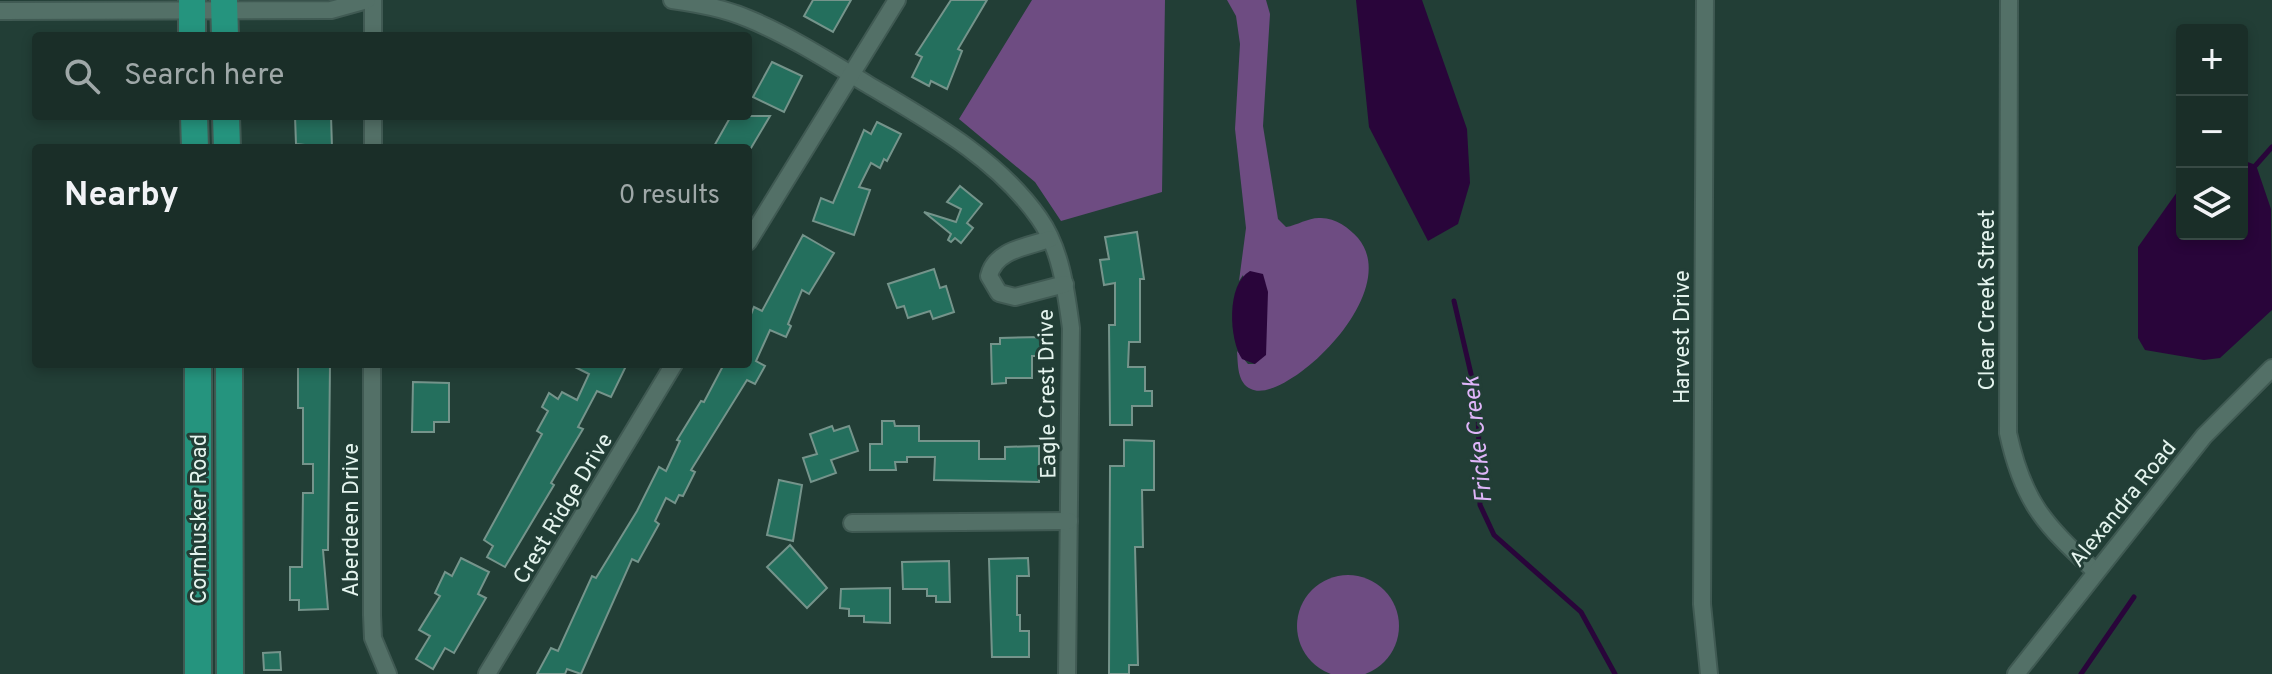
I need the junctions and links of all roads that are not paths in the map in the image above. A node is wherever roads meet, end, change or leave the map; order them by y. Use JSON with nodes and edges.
{"nodes":[{"id":1,"x":370,"y":0,"type":"edge"},
{"id":2,"x":672,"y":0,"type":"edge"},
{"id":3,"x":897,"y":0,"type":"edge"},
{"id":4,"x":1705,"y":0,"type":"edge"},
{"id":5,"x":2009,"y":0,"type":"edge"},
{"id":6,"x":41,"y":6,"type":"edge"},
{"id":7,"x":0,"y":11,"type":"edge"},
{"id":8,"x":225,"y":15,"type":"edge"},
{"id":9,"x":192,"y":16,"type":"edge"},
{"id":10,"x":373,"y":32,"type":"edge"},
{"id":11,"x":850,"y":74,"type":"junction"},
{"id":12,"x":194,"y":120,"type":"edge"},
{"id":13,"x":226,"y":120,"type":"edge"},
{"id":14,"x":373,"y":120,"type":"edge"},
{"id":15,"x":195,"y":144,"type":"edge"},
{"id":16,"x":227,"y":144,"type":"edge"},
{"id":17,"x":373,"y":144,"type":"edge"},
{"id":18,"x":752,"y":235,"type":"edge"},
{"id":19,"x":1050,"y":239,"type":"junction"},
{"id":20,"x":1065,"y":284,"type":"junction"},
{"id":21,"x":198,"y":368,"type":"edge"},
{"id":22,"x":229,"y":368,"type":"edge"},
{"id":23,"x":372,"y":368,"type":"edge"},
{"id":24,"x":672,"y":368,"type":"edge"},
{"id":25,"x":2272,"y":368,"type":"edge"},
{"id":26,"x":1069,"y":521,"type":"junction"},
{"id":27,"x":852,"y":523,"type":"dead end"},
{"id":28,"x":2095,"y":571,"type":"junction"},
{"id":29,"x":198,"y":674,"type":"edge"},
{"id":30,"x":230,"y":674,"type":"edge"},
{"id":31,"x":388,"y":674,"type":"edge"},
{"id":32,"x":487,"y":674,"type":"edge"},
{"id":33,"x":1067,"y":674,"type":"edge"},
{"id":34,"x":1709,"y":674,"type":"edge"},
{"id":35,"x":2016,"y":674,"type":"edge"}],
"edges":[{"from":1,"to":8,"type":"street"},
{"from":1,"to":10,"type":"street"},
{"from":2,"to":11,"type":"street","name":"Eagle Crest Drive"},
{"from":3,"to":11,"type":"street"},
{"from":4,"to":34,"type":"street","name":"Harvest Drive"},
{"from":5,"to":28,"type":"street","name":"Clear Creek Street"},
{"from":6,"to":7,"type":"street"},
{"from":6,"to":9,"type":"street"},
{"from":8,"to":9,"type":"street"},
{"from":11,"to":18,"type":"street"},
{"from":11,"to":19,"type":"street","name":"Eagle Crest Drive"},
{"from":12,"to":15,"type":"main road"},
{"from":13,"to":16,"type":"main road"},
{"from":14,"to":17,"type":"street"},
{"from":19,"to":20,"type":"street","name":"Eagle Crest Drive"},
{"from":19,"to":20,"type":"street"},
{"from":20,"to":26,"type":"street","name":"Eagle Crest Drive"},
{"from":21,"to":29,"type":"main road","name":"Cornhusker Road"},
{"from":22,"to":30,"type":"main road","name":"Cornhusker Road"},
{"from":23,"to":31,"type":"street","name":"Aberdeen Drive"},
{"from":24,"to":32,"type":"street","name":"Crest Ridge Drive"},
{"from":25,"to":28,"type":"street","name":"Alexandra Road"},
{"from":26,"to":27,"type":"street"},
{"from":26,"to":33,"type":"street","name":"Eagle Crest Drive"},
{"from":28,"to":35,"type":"street","name":"Alexandra Road"}]}
